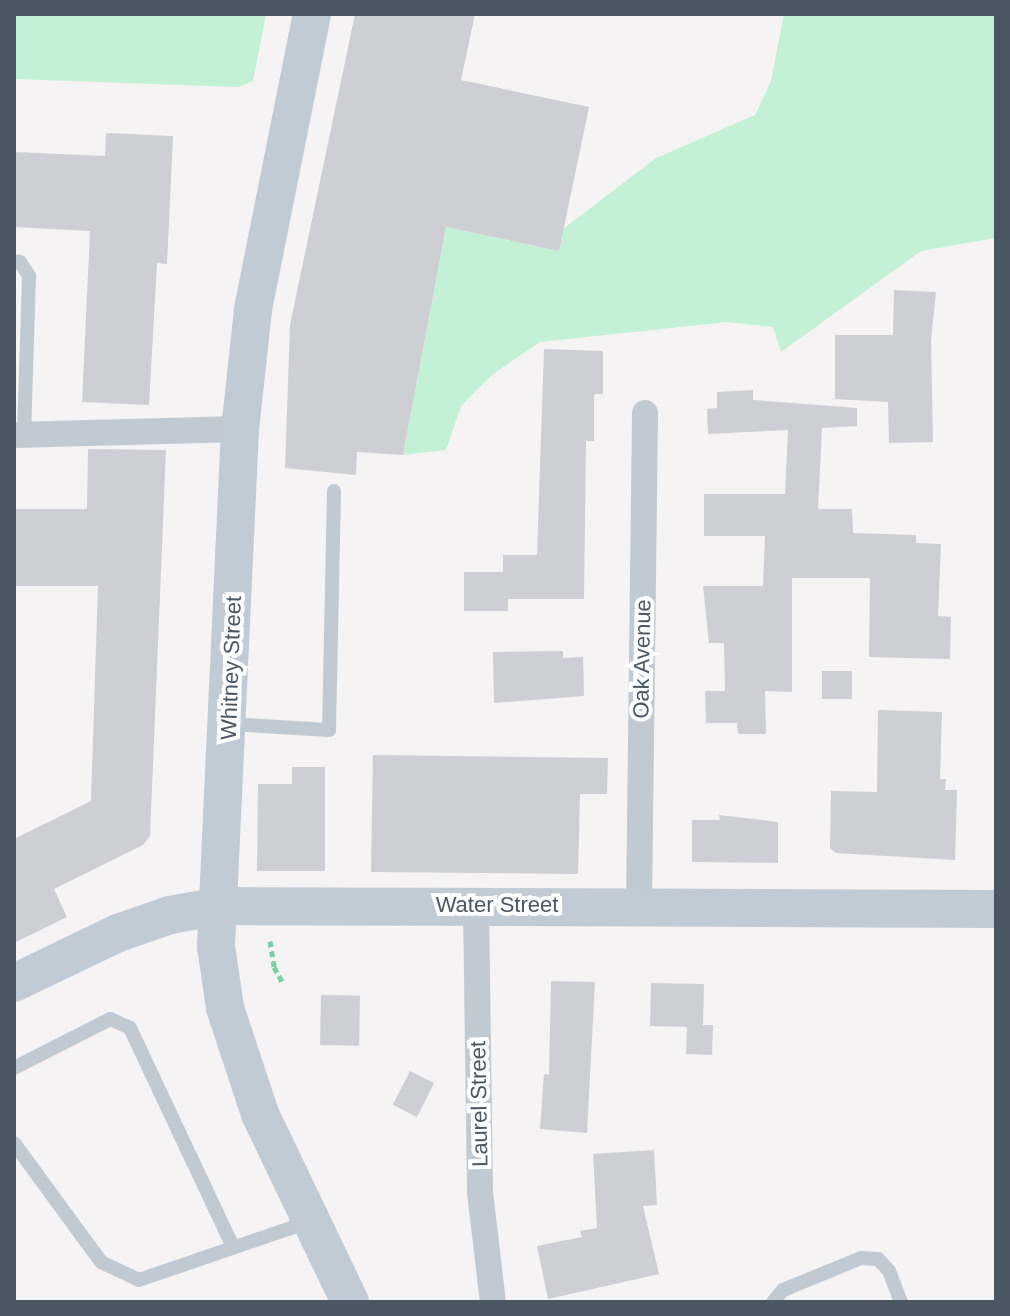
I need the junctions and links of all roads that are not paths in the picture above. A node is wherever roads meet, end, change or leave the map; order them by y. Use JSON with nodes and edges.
{"nodes":[{"id":1,"x":312,"y":14,"type":"edge"},
{"id":2,"x":14,"y":261,"type":"edge"},
{"id":3,"x":645,"y":413,"type":"dead end"},
{"id":4,"x":240,"y":429,"type":"junction"},
{"id":5,"x":19,"y":435,"type":"edge"},
{"id":6,"x":334,"y":491,"type":"dead end"},
{"id":7,"x":229,"y":724,"type":"junction"},
{"id":8,"x":476,"y":904,"type":"junction"},
{"id":9,"x":220,"y":906,"type":"junction"},
{"id":10,"x":639,"y":906,"type":"junction"},
{"id":11,"x":996,"y":909,"type":"edge"},
{"id":12,"x":14,"y":983,"type":"edge"},
{"id":13,"x":14,"y":1068,"type":"edge"},
{"id":14,"x":14,"y":1143,"type":"edge"},
{"id":15,"x":311,"y":1221,"type":"junction"},
{"id":16,"x":233,"y":1247,"type":"junction"},
{"id":17,"x":350,"y":1302,"type":"edge"},
{"id":18,"x":493,"y":1302,"type":"edge"},
{"id":19,"x":773,"y":1302,"type":"edge"},
{"id":20,"x":901,"y":1302,"type":"edge"}],
"edges":[{"from":1,"to":4,"type":"main road","name":"Whitney Street"},
{"from":2,"to":5,"type":"lane"},
{"from":3,"to":10,"type":"street","name":"Oak Avenue"},
{"from":4,"to":5,"type":"street"},
{"from":4,"to":7,"type":"main road","name":"Whitney Street"},
{"from":6,"to":7,"type":"lane"},
{"from":7,"to":9,"type":"main road","name":"Whitney Street"},
{"from":8,"to":9,"type":"main road","name":"Water Street"},
{"from":8,"to":10,"type":"main road","name":"Water Street"},
{"from":8,"to":18,"type":"street","name":"Laurel Street"},
{"from":9,"to":12,"type":"main road","name":"Water Street"},
{"from":9,"to":15,"type":"main road","name":"Whitney Street"},
{"from":10,"to":11,"type":"main road","name":"Water Street"},
{"from":13,"to":16,"type":"lane"},
{"from":14,"to":16,"type":"lane"},
{"from":15,"to":16,"type":"lane"},
{"from":15,"to":17,"type":"main road","name":"Whitney Street"},
{"from":19,"to":20,"type":"lane"}]}
